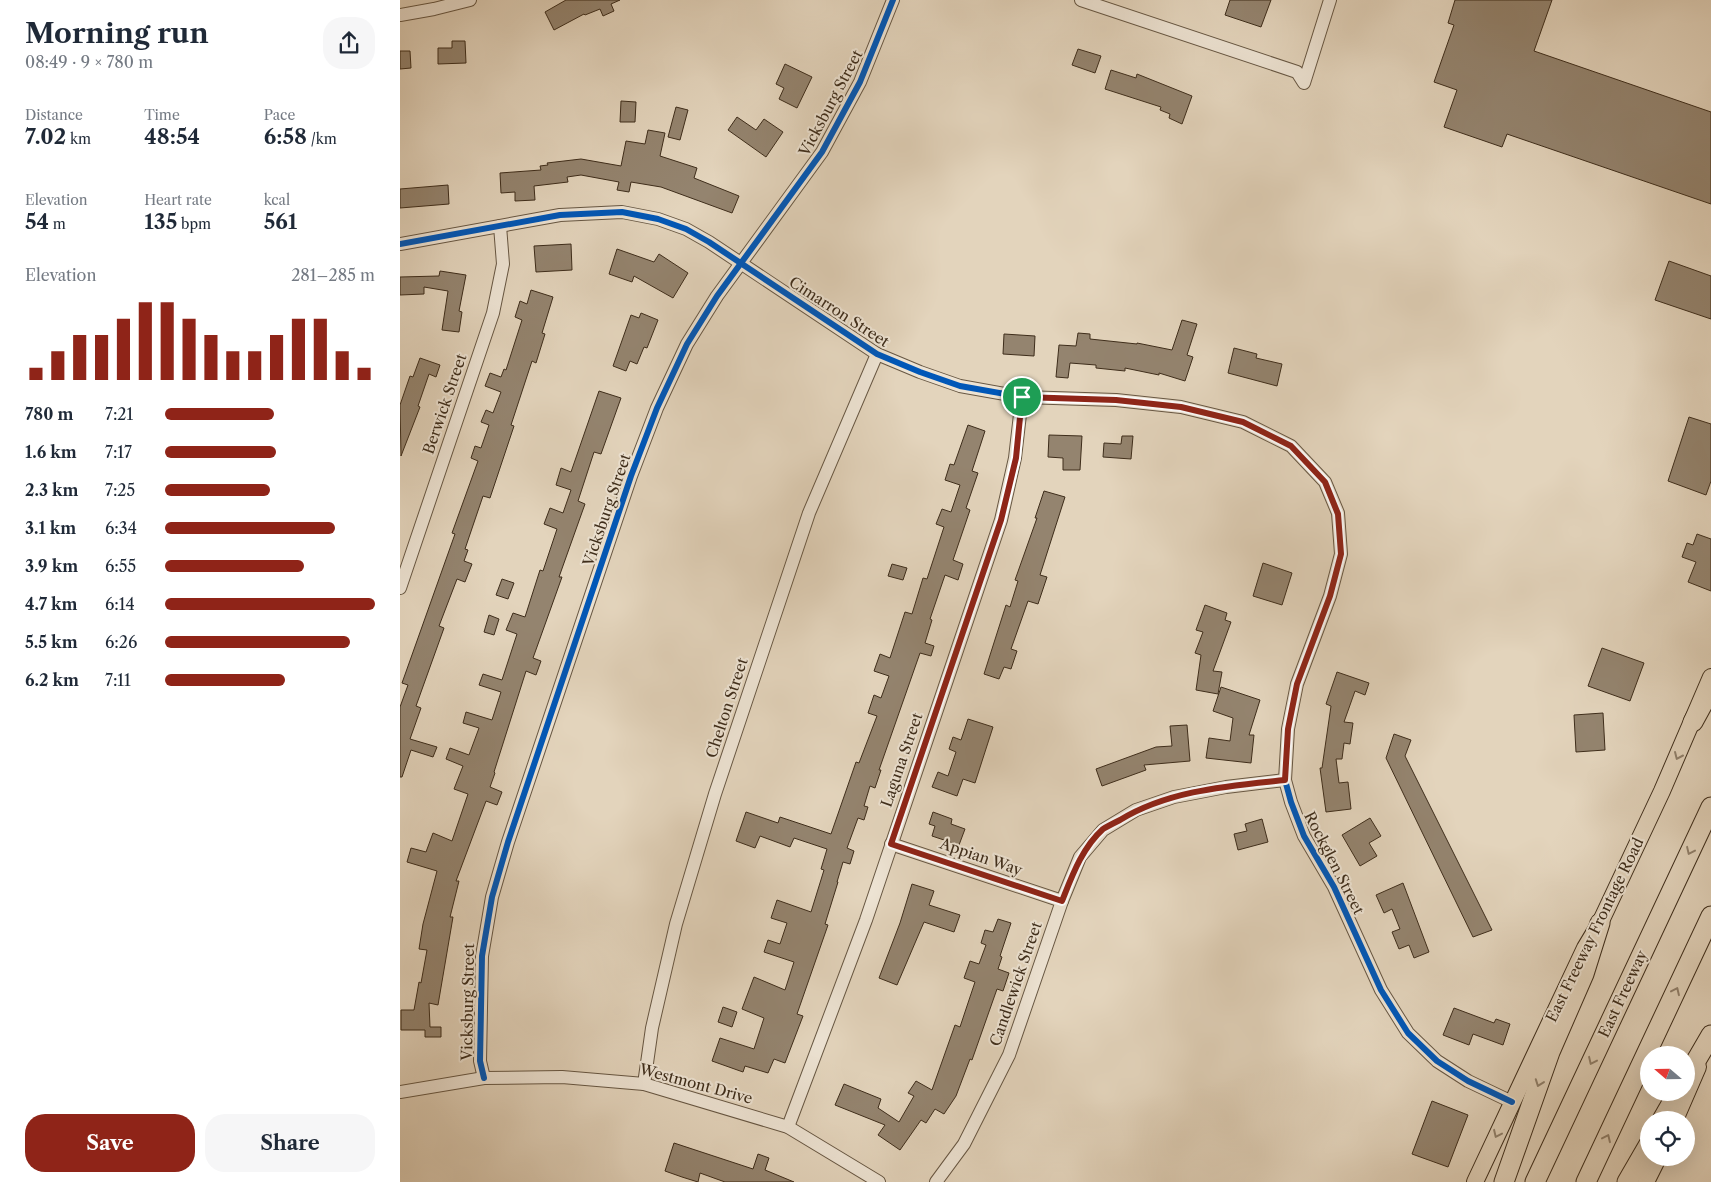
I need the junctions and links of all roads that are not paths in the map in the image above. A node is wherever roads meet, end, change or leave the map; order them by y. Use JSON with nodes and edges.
{"nodes":[{"id":1,"x":470,"y":0,"type":"edge"},
{"id":2,"x":893,"y":0,"type":"edge"},
{"id":3,"x":1081,"y":0,"type":"edge"},
{"id":4,"x":1330,"y":0,"type":"edge"},
{"id":5,"x":1112,"y":5,"type":"edge"},
{"id":6,"x":400,"y":15,"type":"edge"},
{"id":7,"x":500,"y":226,"type":"junction"},
{"id":8,"x":400,"y":244,"type":"edge"},
{"id":9,"x":742,"y":263,"type":"junction"},
{"id":10,"x":877,"y":354,"type":"junction"},
{"id":11,"x":1022,"y":397,"type":"junction"},
{"id":12,"x":1340,"y":532,"type":"joint"},
{"id":13,"x":400,"y":588,"type":"edge"},
{"id":14,"x":1711,"y":677,"type":"edge"},
{"id":15,"x":1711,"y":689,"type":"edge"},
{"id":16,"x":1694,"y":722,"type":"junction"},
{"id":17,"x":1285,"y":780,"type":"junction"},
{"id":18,"x":1711,"y":807,"type":"edge"},
{"id":19,"x":891,"y":844,"type":"junction"},
{"id":20,"x":1062,"y":901,"type":"junction"},
{"id":21,"x":1711,"y":916,"type":"edge"},
{"id":22,"x":1600,"y":923,"type":"junction"},
{"id":23,"x":1711,"y":1036,"type":"edge"},
{"id":24,"x":1695,"y":1063,"type":"edge"},
{"id":25,"x":484,"y":1078,"type":"junction"},
{"id":26,"x":644,"y":1084,"type":"junction"},
{"id":27,"x":400,"y":1092,"type":"edge"},
{"id":28,"x":1512,"y":1102,"type":"junction"},
{"id":29,"x":1679,"y":1111,"type":"edge"},
{"id":30,"x":788,"y":1127,"type":"junction"},
{"id":31,"x":1640,"y":1160,"type":"edge"},
{"id":32,"x":1654,"y":1166,"type":"edge"},
{"id":33,"x":879,"y":1182,"type":"edge"},
{"id":34,"x":936,"y":1182,"type":"edge"},
{"id":35,"x":1475,"y":1182,"type":"edge"},
{"id":36,"x":1504,"y":1182,"type":"edge"},
{"id":37,"x":1535,"y":1182,"type":"edge"},
{"id":38,"x":1586,"y":1182,"type":"edge"},
{"id":39,"x":1627,"y":1182,"type":"edge"},
{"id":40,"x":1646,"y":1182,"type":"edge"}],
"edges":[{"from":1,"to":6,"type":"street"},
{"from":2,"to":9,"type":"street","name":"Vicksburg Street"},
{"from":3,"to":5,"type":"street"},
{"from":4,"to":5,"type":"street"},
{"from":7,"to":8,"type":"street","name":"Cimarron Street"},
{"from":7,"to":9,"type":"street","name":"Cimarron Street"},
{"from":7,"to":13,"type":"street","name":"Berwick Street"},
{"from":9,"to":10,"type":"street","name":"Cimarron Street"},
{"from":9,"to":25,"type":"street","name":"Vicksburg Street"},
{"from":10,"to":11,"type":"street","name":"Cimarron Street"},
{"from":10,"to":26,"type":"street","name":"Chelton Street"},
{"from":11,"to":12,"type":"street","name":"Cimarron Street"},
{"from":11,"to":19,"type":"street","name":"Laguna Street"},
{"from":12,"to":17,"type":"street","name":"Rockglen Street"},
{"from":14,"to":16,"type":"main road","name":"East Freeway Frontage Road"},
{"from":15,"to":16,"type":"highway"},
{"from":16,"to":22,"type":"main road","name":"East Freeway Frontage Road","one_way":true},
{"from":17,"to":20,"type":"street","name":"Candlewick Street"},
{"from":17,"to":28,"type":"street","name":"Rockglen Street"},
{"from":18,"to":37,"type":"highway","name":"East Freeway","one_way":true},
{"from":19,"to":20,"type":"street","name":"Appian Way"},
{"from":19,"to":30,"type":"street","name":"Laguna Street"},
{"from":20,"to":34,"type":"street","name":"Candlewick Street"},
{"from":38,"to":21,"type":"highway","one_way":true},
{"from":22,"to":28,"type":"main road","name":"East Freeway Frontage Road"},
{"from":22,"to":36,"type":"highway","one_way":true},
{"from":23,"to":24,"type":"highway"},
{"from":23,"to":29,"type":"main road"},
{"from":25,"to":26,"type":"street","name":"Westmont Drive"},
{"from":25,"to":27,"type":"street","name":"Westmont Drive"},
{"from":26,"to":30,"type":"street","name":"Westmont Drive"},
{"from":28,"to":35,"type":"main road","name":"East Freeway Frontage Road","one_way":true},
{"from":30,"to":33,"type":"street","name":"Westmont Drive"},
{"from":31,"to":39,"type":"highway"},
{"from":32,"to":40,"type":"main road"}]}
